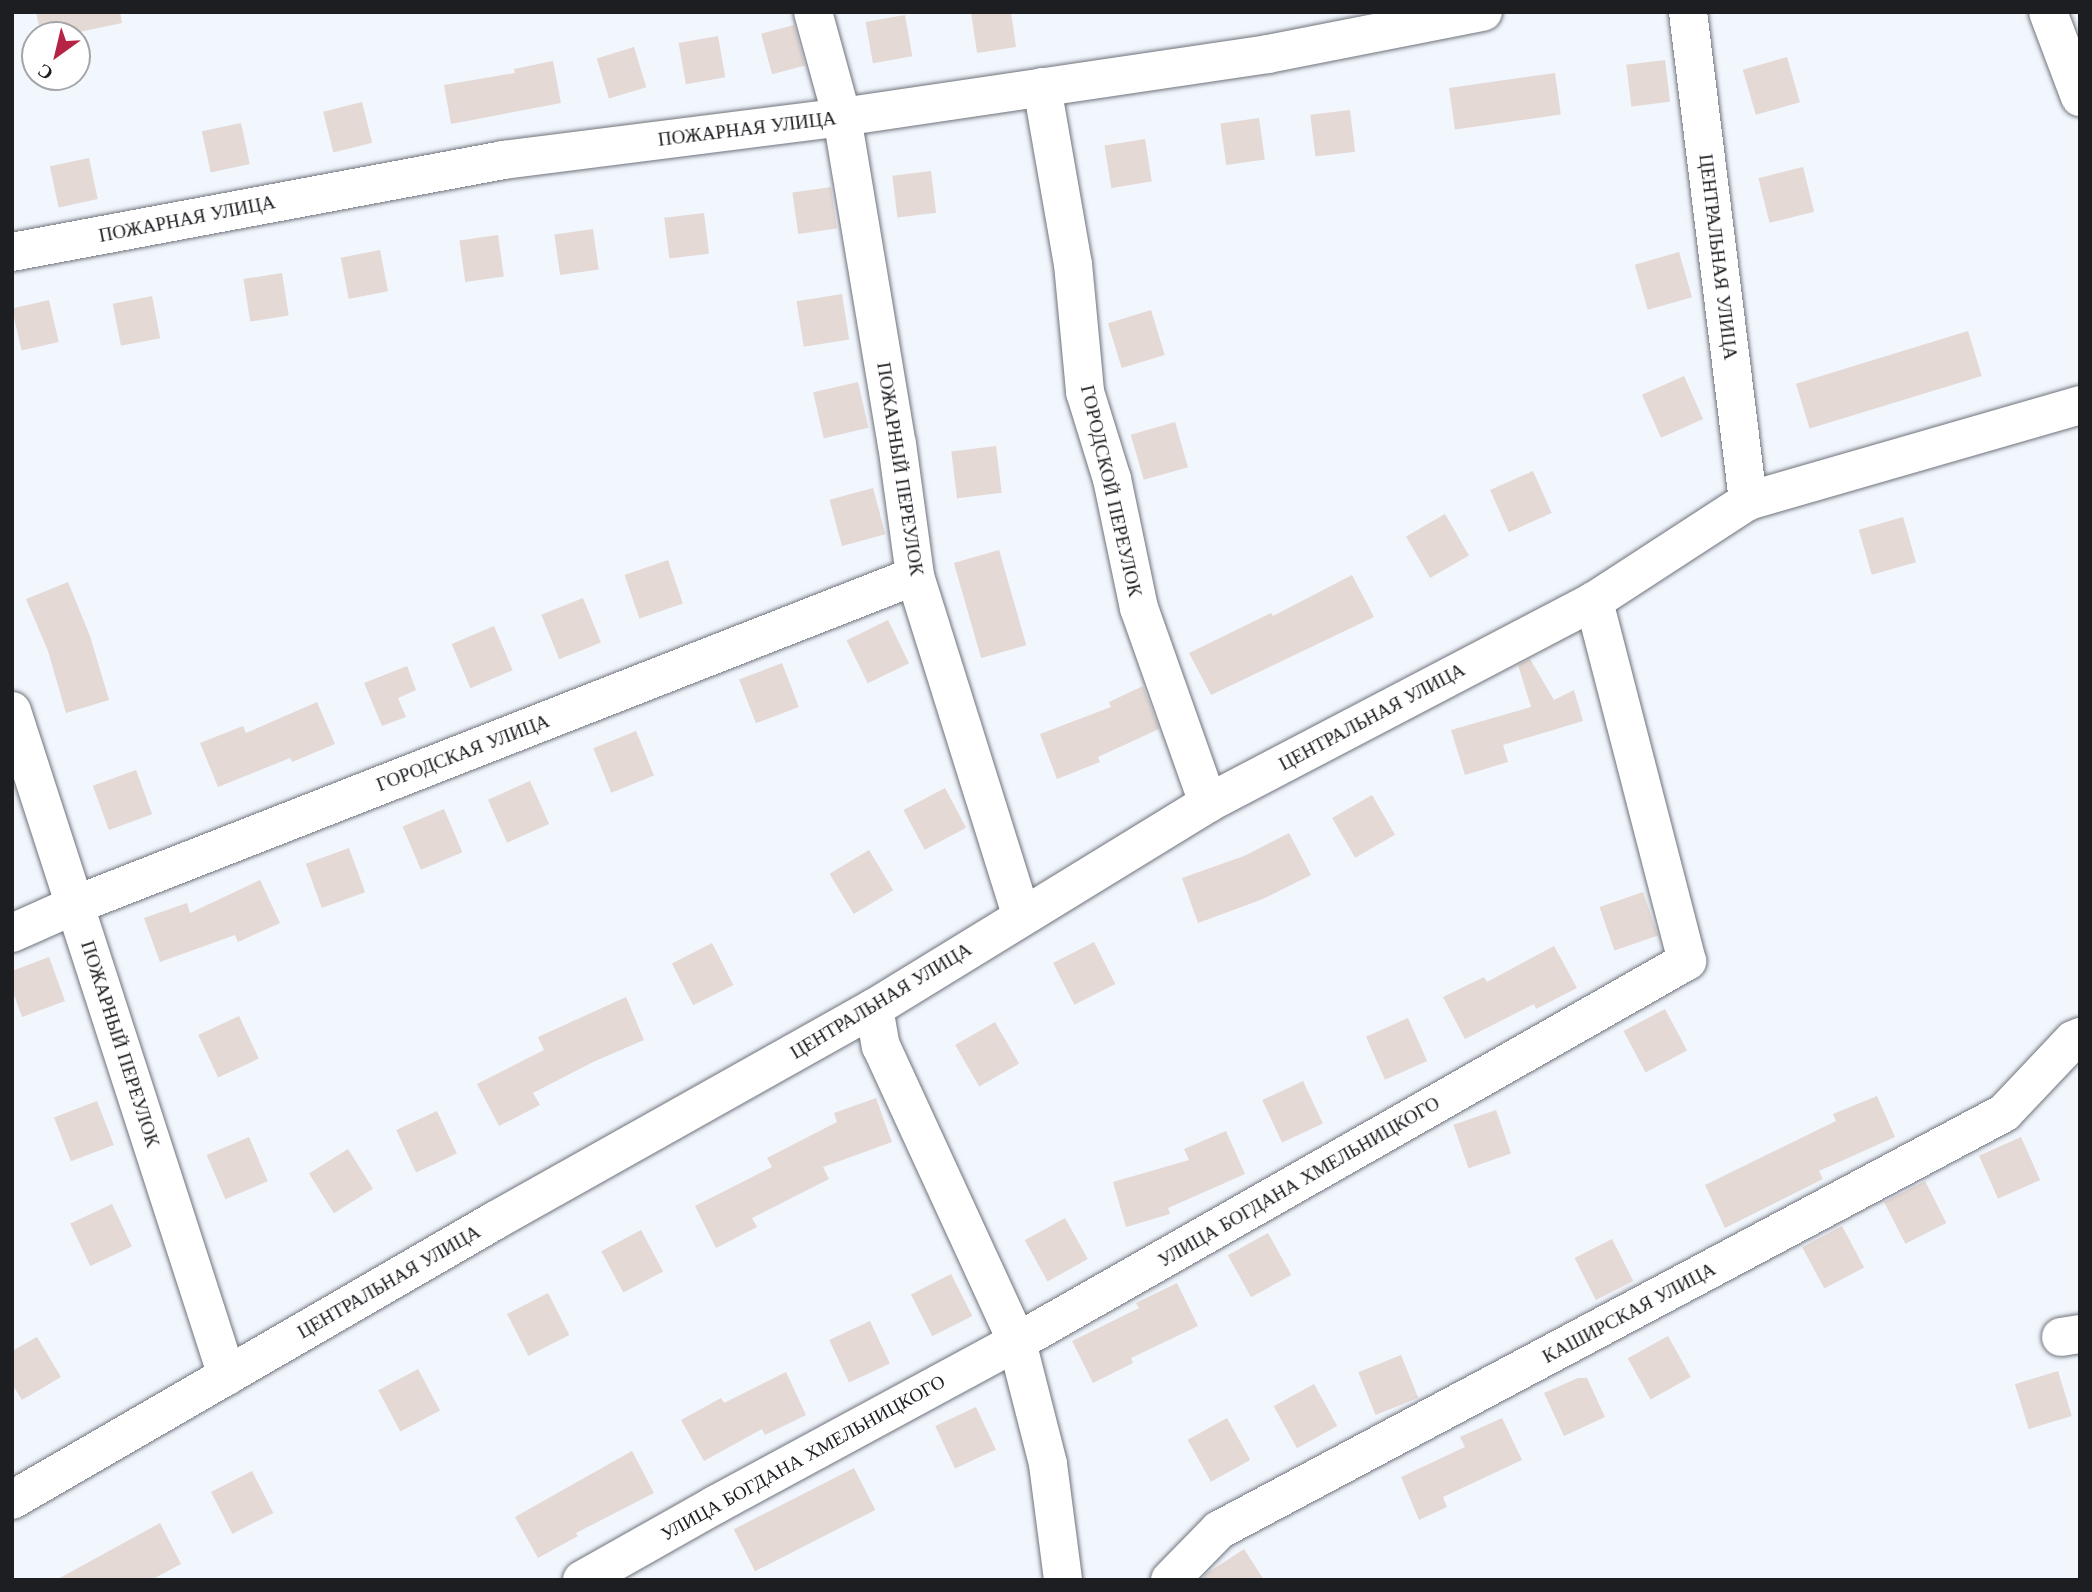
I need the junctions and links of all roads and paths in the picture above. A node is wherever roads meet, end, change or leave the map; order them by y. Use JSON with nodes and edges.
{"nodes":[{"id":1,"x":813,"y":12,"type":"edge"},
{"id":2,"x":1483,"y":12,"type":"edge"},
{"id":3,"x":1688,"y":12,"type":"edge"},
{"id":4,"x":2048,"y":12,"type":"edge"},
{"id":5,"x":1042,"y":88,"type":"junction"},
{"id":6,"x":2080,"y":97,"type":"edge"},
{"id":7,"x":842,"y":117,"type":"junction"},
{"id":8,"x":12,"y":252,"type":"edge"},
{"id":9,"x":2080,"y":405,"type":"edge"},
{"id":10,"x":1748,"y":501,"type":"junction"},
{"id":11,"x":915,"y":576,"type":"junction"},
{"id":12,"x":1594,"y":601,"type":"junction"},
{"id":13,"x":12,"y":711,"type":"edge"},
{"id":14,"x":1208,"y":803,"type":"junction"},
{"id":15,"x":75,"y":905,"type":"junction"},
{"id":16,"x":1022,"y":917,"type":"junction"},
{"id":17,"x":12,"y":933,"type":"edge"},
{"id":18,"x":874,"y":1008,"type":"junction"},
{"id":19,"x":2077,"y":1049,"type":"edge"},
{"id":20,"x":1017,"y":1342,"type":"junction"},
{"id":21,"x":227,"y":1376,"type":"junction"},
{"id":22,"x":12,"y":1500,"type":"edge"},
{"id":23,"x":582,"y":1580,"type":"edge"},
{"id":24,"x":1063,"y":1580,"type":"edge"},
{"id":25,"x":1170,"y":1580,"type":"edge"}],
"edges":[{"from":1,"to":7,"type":"street","name":"ПОЖАРНЫЙ ПЕРЕУЛОК"},
{"from":2,"to":5,"type":"street","name":"ПОЖАРНАЯ УЛИЦА"},
{"from":3,"to":10,"type":"street","name":"ЦЕНТРАЛЬНАЯ УЛИЦА"},
{"from":4,"to":6,"type":"street"},
{"from":5,"to":7,"type":"street","name":"ПОЖАРНАЯ УЛИЦА"},
{"from":5,"to":14,"type":"street","name":"ГОРОДСКОЙ ПЕРЕУЛОК"},
{"from":7,"to":8,"type":"street","name":"ПОЖАРНАЯ УЛИЦА"},
{"from":7,"to":11,"type":"street","name":"ПОЖАРНЫЙ ПЕРЕУЛОК"},
{"from":9,"to":10,"type":"street","name":"ЦЕНТРАЛЬНАЯ УЛИЦА"},
{"from":10,"to":12,"type":"street","name":"ЦЕНТРАЛЬНАЯ УЛИЦА"},
{"from":11,"to":15,"type":"street","name":"ГОРОДСКАЯ УЛИЦА"},
{"from":11,"to":16,"type":"street","name":"ПОЖАРНЫЙ ПЕРЕУЛОК"},
{"from":12,"to":14,"type":"street","name":"ЦЕНТРАЛЬНАЯ УЛИЦА"},
{"from":12,"to":20,"type":"street","name":"УЛИЦА БОГДАНА ХМЕЛЬНИЦКОГО"},
{"from":13,"to":15,"type":"street","name":"ПОЖАРНЫЙ ПЕРЕУЛОК"},
{"from":14,"to":16,"type":"street","name":"ЦЕНТРАЛЬНАЯ УЛИЦА"},
{"from":15,"to":17,"type":"street","name":"ГОРОДСКАЯ УЛИЦА"},
{"from":15,"to":21,"type":"street","name":"ПОЖАРНЫЙ ПЕРЕУЛОК"},
{"from":16,"to":18,"type":"street","name":"ЦЕНТРАЛЬНАЯ УЛИЦА"},
{"from":18,"to":20,"type":"street"},
{"from":18,"to":21,"type":"street","name":"ЦЕНТРАЛЬНАЯ УЛИЦА"},
{"from":19,"to":25,"type":"street","name":"КАШИРСКАЯ УЛИЦА"},
{"from":20,"to":23,"type":"street","name":"УЛИЦА БОГДАНА ХМЕЛЬНИЦКОГО"},
{"from":20,"to":24,"type":"street"},
{"from":21,"to":22,"type":"street","name":"ЦЕНТРАЛЬНАЯ УЛИЦА"}]}
